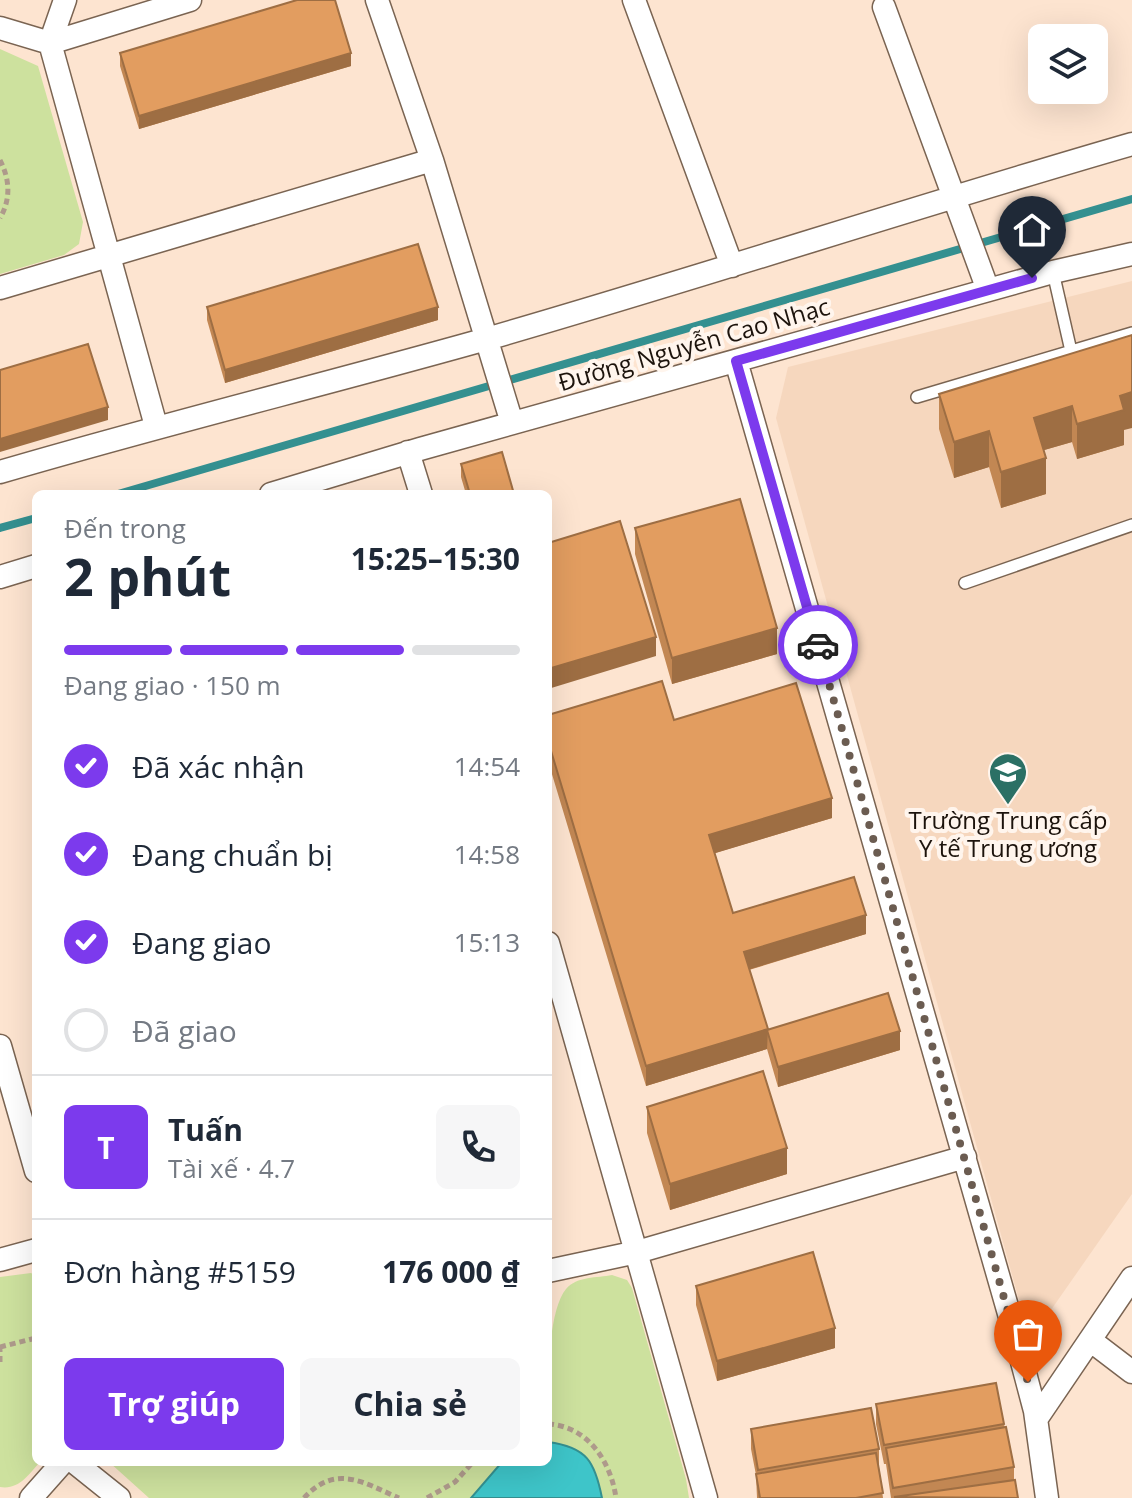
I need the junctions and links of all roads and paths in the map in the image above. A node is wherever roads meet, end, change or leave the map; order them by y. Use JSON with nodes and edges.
{"nodes":[{"id":1,"x":65,"y":0,"type":"edge"},
{"id":2,"x":190,"y":0,"type":"edge"},
{"id":3,"x":377,"y":0,"type":"edge"},
{"id":4,"x":634,"y":0,"type":"edge"},
{"id":5,"x":890,"y":2,"type":"edge"},
{"id":6,"x":0,"y":28,"type":"edge"},
{"id":7,"x":50,"y":43,"type":"junction"},
{"id":8,"x":1132,"y":144,"type":"edge"},
{"id":9,"x":0,"y":160,"type":"edge"},
{"id":10,"x":432,"y":160,"type":"junction"},
{"id":11,"x":955,"y":195,"type":"junction"},
{"id":12,"x":0,"y":218,"type":"edge"},
{"id":13,"x":1132,"y":254,"type":"edge"},
{"id":14,"x":108,"y":256,"type":"junction"},
{"id":15,"x":732,"y":266,"type":"junction"},
{"id":16,"x":1053,"y":272,"type":"junction"},
{"id":17,"x":985,"y":280,"type":"junction"},
{"id":18,"x":0,"y":288,"type":"edge"},
{"id":19,"x":1132,"y":333,"type":"edge"},
{"id":20,"x":488,"y":343,"type":"junction"},
{"id":21,"x":1071,"y":351,"type":"junction"},
{"id":22,"x":736,"y":361,"type":"junction"},
{"id":23,"x":917,"y":397,"type":"dead end"},
{"id":24,"x":509,"y":413,"type":"junction"},
{"id":25,"x":156,"y":426,"type":"junction"},
{"id":26,"x":408,"y":452,"type":"junction"},
{"id":27,"x":0,"y":472,"type":"edge"},
{"id":28,"x":284,"y":490,"type":"edge"},
{"id":29,"x":420,"y":490,"type":"edge"},
{"id":30,"x":1132,"y":525,"type":"edge"},
{"id":31,"x":32,"y":567,"type":"edge"},
{"id":32,"x":0,"y":577,"type":"edge"},
{"id":33,"x":965,"y":583,"type":"dead end"},
{"id":34,"x":552,"y":957,"type":"edge"},
{"id":35,"x":0,"y":1046,"type":"edge"},
{"id":36,"x":32,"y":1157,"type":"edge"},
{"id":37,"x":965,"y":1157,"type":"junction"},
{"id":38,"x":32,"y":1251,"type":"edge"},
{"id":39,"x":637,"y":1252,"type":"junction"},
{"id":40,"x":0,"y":1260,"type":"edge"},
{"id":41,"x":552,"y":1270,"type":"edge"},
{"id":42,"x":1132,"y":1278,"type":"edge"},
{"id":43,"x":32,"y":1339,"type":"edge"},
{"id":44,"x":1090,"y":1340,"type":"junction"},
{"id":45,"x":0,"y":1346,"type":"edge"},
{"id":46,"x":0,"y":1362,"type":"edge"},
{"id":47,"x":1132,"y":1372,"type":"edge"},
{"id":48,"x":1037,"y":1418,"type":"junction"},
{"id":49,"x":552,"y":1424,"type":"edge"},
{"id":50,"x":59,"y":1466,"type":"edge"},
{"id":51,"x":79,"y":1466,"type":"edge"},
{"id":52,"x":469,"y":1466,"type":"edge"},
{"id":53,"x":31,"y":1498,"type":"edge"},
{"id":54,"x":119,"y":1498,"type":"edge"},
{"id":55,"x":304,"y":1498,"type":"edge"},
{"id":56,"x":399,"y":1498,"type":"edge"},
{"id":57,"x":427,"y":1498,"type":"edge"},
{"id":58,"x":616,"y":1498,"type":"edge"},
{"id":59,"x":706,"y":1498,"type":"edge"},
{"id":60,"x":1047,"y":1498,"type":"edge"}],
"edges":[{"from":1,"to":7,"type":"street"},
{"from":2,"to":7,"type":"street"},
{"from":3,"to":10,"type":"street"},
{"from":4,"to":15,"type":"street"},
{"from":5,"to":11,"type":"street"},
{"from":6,"to":7,"type":"street"},
{"from":7,"to":14,"type":"street"},
{"from":8,"to":11,"type":"street"},
{"from":9,"to":12,"type":"path"},
{"from":10,"to":14,"type":"street"},
{"from":10,"to":20,"type":"street"},
{"from":11,"to":15,"type":"street"},
{"from":11,"to":17,"type":"street"},
{"from":13,"to":16,"type":"street","name":"Đường Nguyễn Cao Nhạc"},
{"from":14,"to":18,"type":"street"},
{"from":14,"to":25,"type":"street"},
{"from":15,"to":20,"type":"street"},
{"from":16,"to":17,"type":"street","name":"Đường Nguyễn Cao Nhạc"},
{"from":16,"to":21,"type":"lane"},
{"from":17,"to":22,"type":"street","name":"Đường Nguyễn Cao Nhạc"},
{"from":19,"to":21,"type":"lane"},
{"from":20,"to":24,"type":"street"},
{"from":20,"to":25,"type":"street"},
{"from":21,"to":23,"type":"lane"},
{"from":22,"to":24,"type":"street","name":"Đường Nguyễn Cao Nhạc"},
{"from":22,"to":37,"type":"street"},
{"from":24,"to":26,"type":"street","name":"Đường Nguyễn Cao Nhạc"},
{"from":25,"to":27,"type":"street"},
{"from":26,"to":28,"type":"street","name":"Đường Nguyễn Cao Nhạc"},
{"from":26,"to":29,"type":"street"},
{"from":30,"to":33,"type":"lane"},
{"from":31,"to":32,"type":"street"},
{"from":34,"to":39,"type":"street"},
{"from":35,"to":36,"type":"street"},
{"from":37,"to":39,"type":"street"},
{"from":37,"to":48,"type":"street"},
{"from":38,"to":40,"type":"street"},
{"from":39,"to":41,"type":"street"},
{"from":39,"to":59,"type":"street"},
{"from":42,"to":44,"type":"street"},
{"from":43,"to":45,"type":"path"},
{"from":44,"to":47,"type":"street"},
{"from":44,"to":48,"type":"street"},
{"from":45,"to":46,"type":"path"},
{"from":48,"to":60,"type":"street"},
{"from":49,"to":58,"type":"path"},
{"from":50,"to":53,"type":"street"},
{"from":51,"to":54,"type":"street"},
{"from":52,"to":57,"type":"path"},
{"from":55,"to":56,"type":"path"}]}
